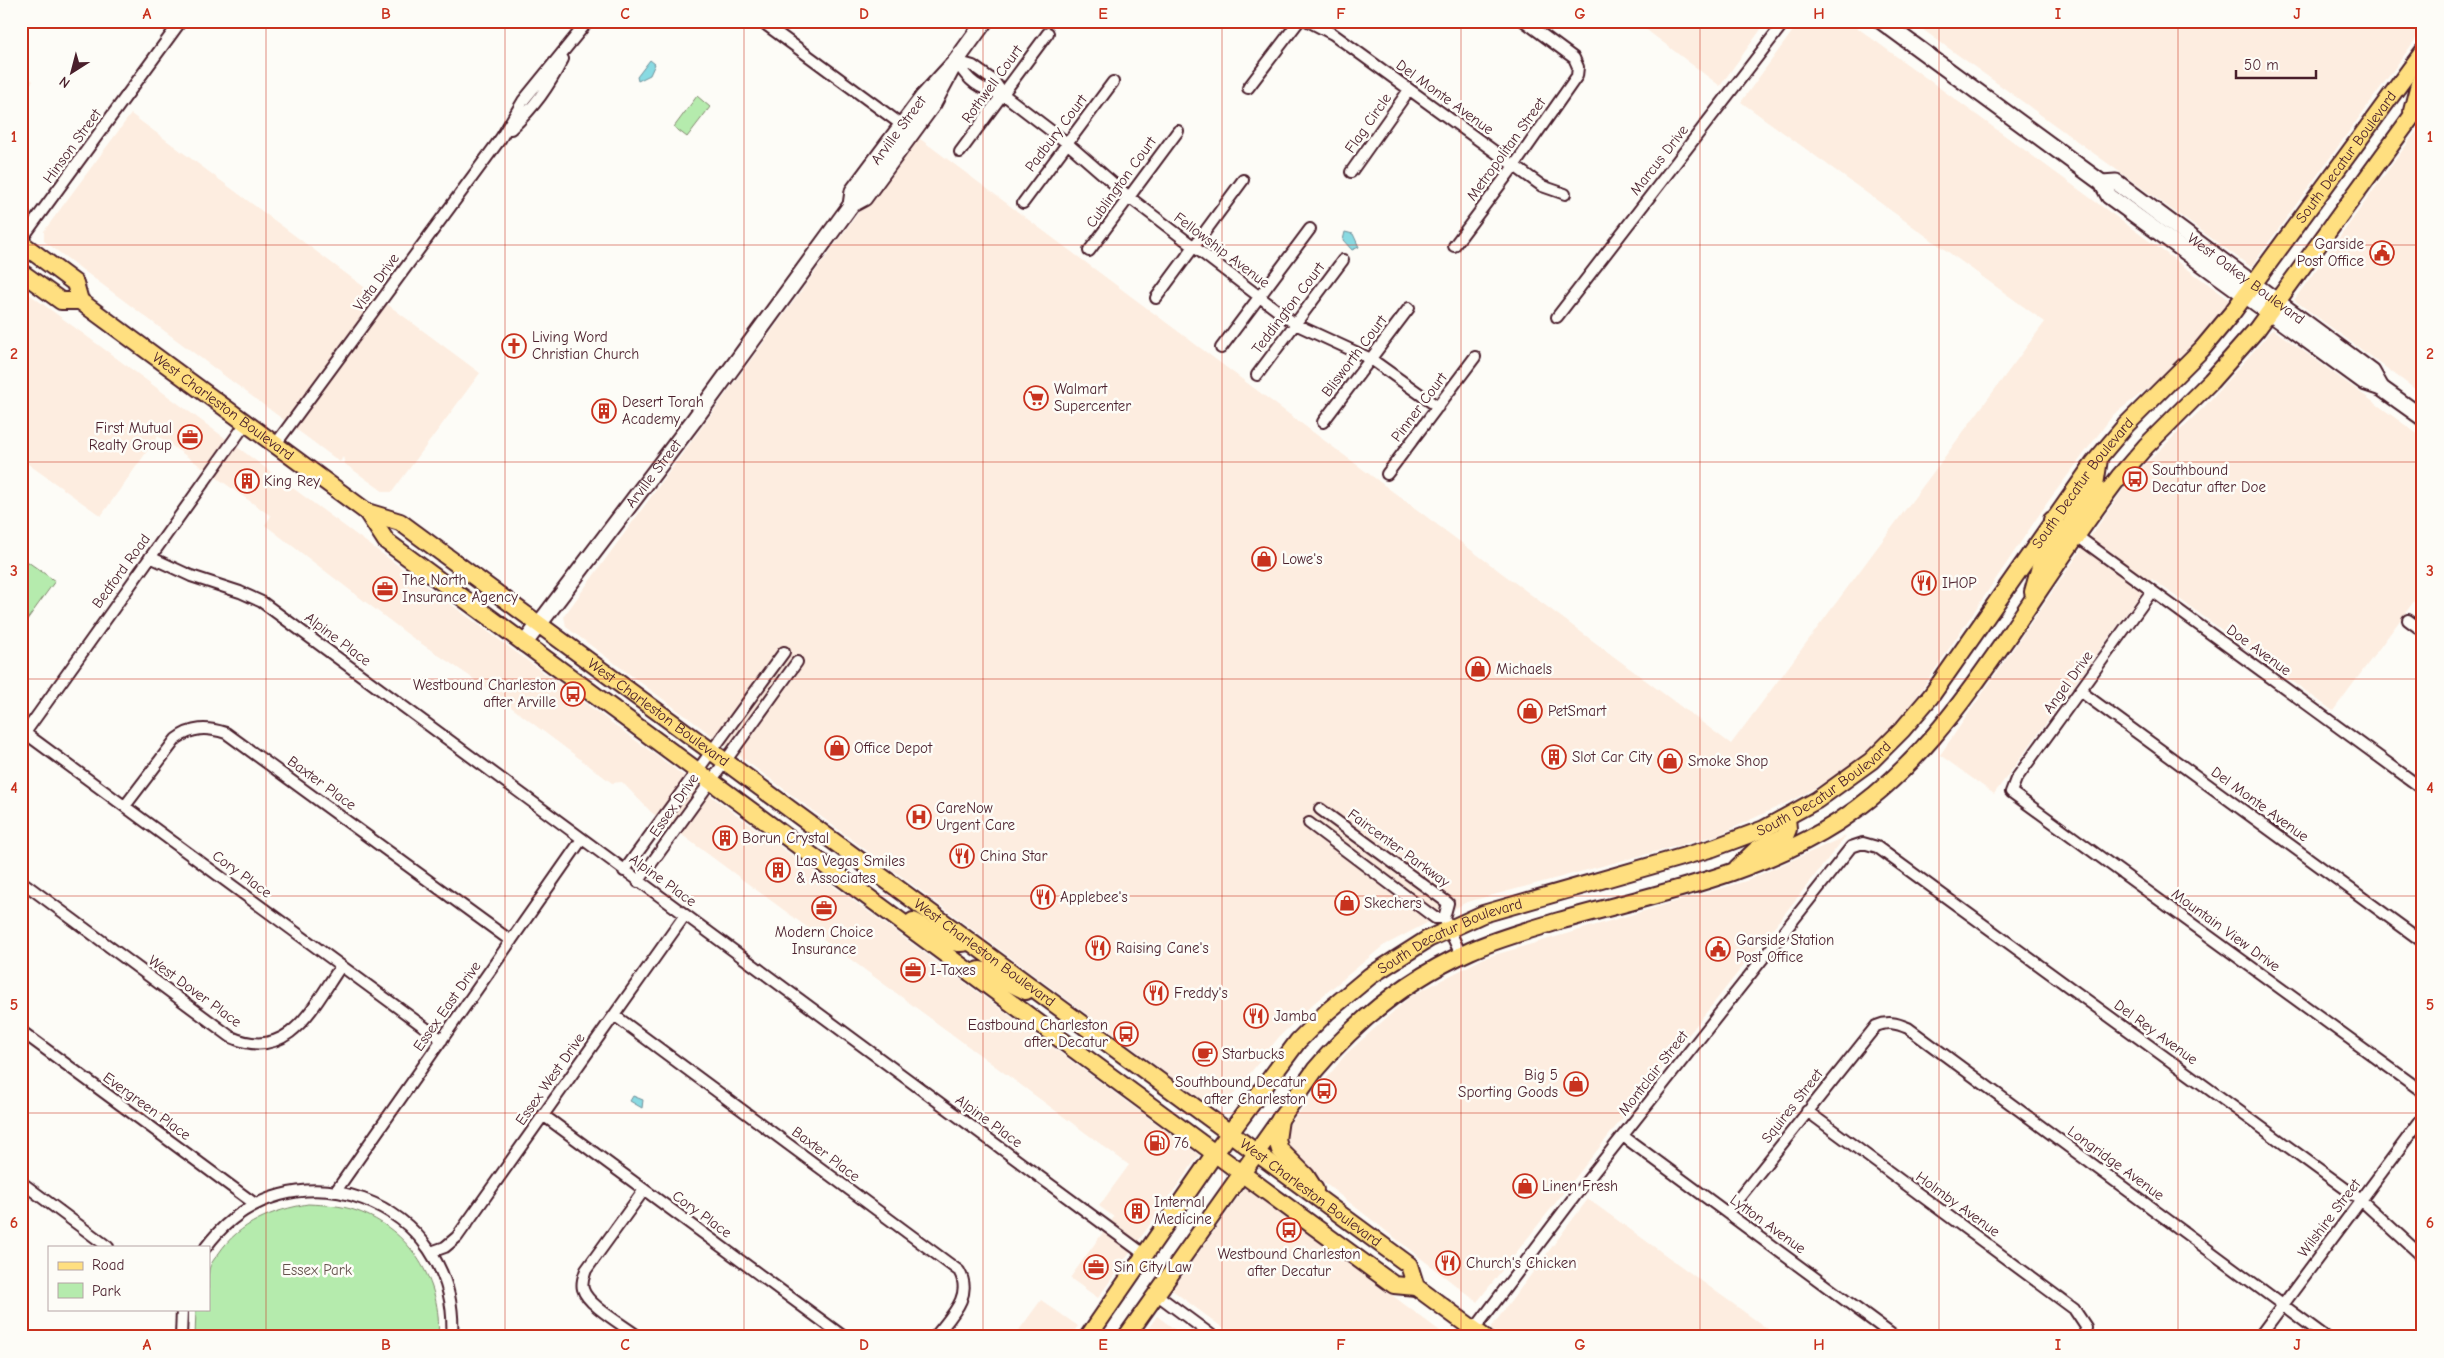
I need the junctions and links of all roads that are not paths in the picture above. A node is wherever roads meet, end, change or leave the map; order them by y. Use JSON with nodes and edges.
{"nodes":[{"id":1,"x":181,"y":21,"type":"edge"},
{"id":2,"x":588,"y":21,"type":"edge"},
{"id":3,"x":761,"y":21,"type":"edge"},
{"id":4,"x":985,"y":21,"type":"edge"},
{"id":5,"x":1299,"y":21,"type":"edge"},
{"id":6,"x":1308,"y":21,"type":"edge"},
{"id":7,"x":1524,"y":21,"type":"edge"},
{"id":8,"x":1785,"y":21,"type":"edge"},
{"id":9,"x":1881,"y":21,"type":"edge"},
{"id":10,"x":1048,"y":33,"type":"dead end"},
{"id":11,"x":2423,"y":52,"type":"edge"},
{"id":12,"x":956,"y":61,"type":"junction"},
{"id":13,"x":2423,"y":79,"type":"edge"},
{"id":14,"x":1112,"y":82,"type":"dead end"},
{"id":15,"x":1248,"y":88,"type":"dead end"},
{"id":16,"x":1409,"y":90,"type":"junction"},
{"id":17,"x":1002,"y":94,"type":"junction"},
{"id":18,"x":2423,"y":101,"type":"edge"},
{"id":19,"x":2410,"y":118,"type":"junction"},
{"id":20,"x":918,"y":123,"type":"junction"},
{"id":21,"x":902,"y":125,"type":"junction"},
{"id":22,"x":1178,"y":131,"type":"dead end"},
{"id":23,"x":1067,"y":143,"type":"junction"},
{"id":24,"x":960,"y":152,"type":"dead end"},
{"id":25,"x":1514,"y":166,"type":"junction"},
{"id":26,"x":883,"y":172,"type":"junction"},
{"id":27,"x":1352,"y":172,"type":"dead end"},
{"id":28,"x":866,"y":173,"type":"junction"},
{"id":29,"x":1243,"y":180,"type":"dead end"},
{"id":30,"x":1565,"y":194,"type":"dead end"},
{"id":31,"x":1128,"y":197,"type":"junction"},
{"id":32,"x":1023,"y":203,"type":"dead end"},
{"id":33,"x":851,"y":205,"type":"junction"},
{"id":34,"x":1310,"y":229,"type":"dead end"},
{"id":35,"x":21,"y":242,"type":"edge"},
{"id":36,"x":1454,"y":246,"type":"dead end"},
{"id":37,"x":1193,"y":247,"type":"junction"},
{"id":38,"x":1089,"y":251,"type":"dead end"},
{"id":39,"x":1343,"y":260,"type":"dead end"},
{"id":40,"x":21,"y":272,"type":"edge"},
{"id":41,"x":2250,"y":290,"type":"junction"},
{"id":42,"x":1258,"y":297,"type":"junction"},
{"id":43,"x":1156,"y":298,"type":"dead end"},
{"id":44,"x":80,"y":301,"type":"junction"},
{"id":45,"x":2273,"y":307,"type":"junction"},
{"id":46,"x":1409,"y":308,"type":"dead end"},
{"id":47,"x":1557,"y":317,"type":"dead end"},
{"id":48,"x":1295,"y":324,"type":"junction"},
{"id":49,"x":1221,"y":348,"type":"dead end"},
{"id":50,"x":1475,"y":357,"type":"dead end"},
{"id":51,"x":1371,"y":359,"type":"junction"},
{"id":52,"x":1257,"y":375,"type":"dead end"},
{"id":53,"x":1438,"y":407,"type":"junction"},
{"id":54,"x":2423,"y":418,"type":"edge"},
{"id":55,"x":1323,"y":422,"type":"dead end"},
{"id":56,"x":246,"y":423,"type":"junction"},
{"id":57,"x":275,"y":445,"type":"junction"},
{"id":58,"x":2099,"y":456,"type":"junction"},
{"id":59,"x":1387,"y":474,"type":"dead end"},
{"id":60,"x":367,"y":512,"type":"junction"},
{"id":61,"x":2052,"y":520,"type":"junction"},
{"id":62,"x":2077,"y":536,"type":"junction"},
{"id":63,"x":150,"y":557,"type":"junction"},
{"id":64,"x":2152,"y":591,"type":"junction"},
{"id":65,"x":2030,"y":604,"type":"junction"},
{"id":66,"x":2408,"y":620,"type":"dead end"},
{"id":67,"x":539,"y":624,"type":"junction"},
{"id":68,"x":2423,"y":631,"type":"edge"},
{"id":69,"x":524,"y":644,"type":"junction"},
{"id":70,"x":784,"y":652,"type":"dead end"},
{"id":71,"x":796,"y":662,"type":"dead end"},
{"id":72,"x":2080,"y":691,"type":"junction"},
{"id":73,"x":23,"y":735,"type":"edge"},
{"id":74,"x":703,"y":760,"type":"junction"},
{"id":75,"x":718,"y":771,"type":"junction"},
{"id":76,"x":2423,"y":789,"type":"edge"},
{"id":77,"x":2011,"y":792,"type":"joint"},
{"id":78,"x":125,"y":806,"type":"junction"},
{"id":79,"x":1320,"y":808,"type":"dead end"},
{"id":80,"x":1787,"y":818,"type":"junction"},
{"id":81,"x":1309,"y":824,"type":"dead end"},
{"id":82,"x":582,"y":839,"type":"junction"},
{"id":83,"x":1863,"y":843,"type":"joint"},
{"id":84,"x":624,"y":871,"type":"junction"},
{"id":85,"x":1732,"y":873,"type":"junction"},
{"id":86,"x":21,"y":881,"type":"edge"},
{"id":87,"x":638,"y":882,"type":"junction"},
{"id":88,"x":866,"y":896,"type":"junction"},
{"id":89,"x":684,"y":915,"type":"junction"},
{"id":90,"x":1446,"y":923,"type":"junction"},
{"id":91,"x":511,"y":941,"type":"junction"},
{"id":92,"x":969,"y":942,"type":"junction"},
{"id":93,"x":2423,"y":942,"type":"edge"},
{"id":94,"x":1461,"y":955,"type":"junction"},
{"id":95,"x":341,"y":966,"type":"junction"},
{"id":96,"x":971,"y":973,"type":"junction"},
{"id":97,"x":1048,"y":1000,"type":"junction"},
{"id":98,"x":614,"y":1015,"type":"junction"},
{"id":99,"x":1884,"y":1022,"type":"joint"},
{"id":100,"x":21,"y":1031,"type":"edge"},
{"id":101,"x":442,"y":1040,"type":"junction"},
{"id":102,"x":2423,"y":1092,"type":"edge"},
{"id":103,"x":1807,"y":1111,"type":"junction"},
{"id":104,"x":543,"y":1115,"type":"junction"},
{"id":105,"x":1280,"y":1116,"type":"junction"},
{"id":106,"x":2423,"y":1117,"type":"edge"},
{"id":107,"x":1230,"y":1132,"type":"junction"},
{"id":108,"x":1623,"y":1136,"type":"junction"},
{"id":109,"x":1256,"y":1152,"type":"junction"},
{"id":110,"x":1214,"y":1153,"type":"junction"},
{"id":111,"x":1241,"y":1173,"type":"junction"},
{"id":112,"x":21,"y":1182,"type":"edge"},
{"id":113,"x":644,"y":1190,"type":"junction"},
{"id":114,"x":336,"y":1191,"type":"junction"},
{"id":115,"x":2361,"y":1200,"type":"junction"},
{"id":116,"x":1322,"y":1201,"type":"junction"},
{"id":117,"x":255,"y":1204,"type":"junction"},
{"id":118,"x":1727,"y":1213,"type":"junction"},
{"id":119,"x":107,"y":1246,"type":"edge"},
{"id":120,"x":207,"y":1246,"type":"edge"},
{"id":121,"x":431,"y":1252,"type":"junction"},
{"id":122,"x":1144,"y":1254,"type":"junction"},
{"id":123,"x":2423,"y":1257,"type":"edge"},
{"id":124,"x":1416,"y":1287,"type":"junction"},
{"id":125,"x":1156,"y":1294,"type":"junction"},
{"id":126,"x":2283,"y":1305,"type":"junction"},
{"id":127,"x":182,"y":1310,"type":"edge"},
{"id":128,"x":2085,"y":1332,"type":"edge"},
{"id":129,"x":21,"y":1333,"type":"edge"},
{"id":130,"x":1479,"y":1333,"type":"edge"},
{"id":131,"x":26,"y":1337,"type":"edge"},
{"id":132,"x":182,"y":1337,"type":"edge"},
{"id":133,"x":452,"y":1337,"type":"edge"},
{"id":134,"x":639,"y":1337,"type":"edge"},
{"id":135,"x":844,"y":1337,"type":"edge"},
{"id":136,"x":935,"y":1337,"type":"edge"},
{"id":137,"x":1088,"y":1337,"type":"edge"},
{"id":138,"x":1126,"y":1337,"type":"edge"},
{"id":139,"x":1214,"y":1337,"type":"edge"},
{"id":140,"x":1895,"y":1337,"type":"edge"},
{"id":141,"x":2259,"y":1337,"type":"edge"},
{"id":142,"x":2326,"y":1337,"type":"edge"}],
"edges":[{"from":1,"to":35,"type":"street","name":"Hinson Street"},
{"from":2,"to":57,"type":"street","name":"Vista Drive"},
{"from":3,"to":21,"type":"street"},
{"from":4,"to":12,"type":"street","name":"Arville Street"},
{"from":5,"to":15,"type":"street"},
{"from":6,"to":16,"type":"street","name":"Del Monte Avenue"},
{"from":7,"to":25,"type":"street","name":"Metropolitan Street"},
{"from":8,"to":47,"type":"street","name":"Marcus Drive"},
{"from":9,"to":41,"type":"street","name":"West Oakey Boulevard"},
{"from":10,"to":17,"type":"street","name":"Rothwell Court"},
{"from":11,"to":41,"type":"main road","name":"South Decatur Boulevard"},
{"from":12,"to":17,"type":"street","name":"Fellowship Avenue"},
{"from":12,"to":20,"type":"street","name":"Arville Street"},
{"from":12,"to":21,"type":"street","name":"Arville Street"},
{"from":13,"to":19,"type":"main road"},
{"from":14,"to":23,"type":"street","name":"Padbury Court"},
{"from":16,"to":25,"type":"street","name":"Del Monte Avenue"},
{"from":16,"to":27,"type":"street","name":"Flag Circle"},
{"from":17,"to":23,"type":"street","name":"Fellowship Avenue"},
{"from":17,"to":24,"type":"street","name":"Rothwell Court"},
{"from":18,"to":19,"type":"main road","name":"South Decatur Boulevard"},
{"from":19,"to":45,"type":"main road","name":"South Decatur Boulevard"},
{"from":20,"to":21,"type":"street"},
{"from":20,"to":26,"type":"street","name":"Arville Street"},
{"from":21,"to":28,"type":"street","name":"Arville Street"},
{"from":22,"to":31,"type":"street","name":"Cublington Court"},
{"from":23,"to":31,"type":"street","name":"Fellowship Avenue"},
{"from":23,"to":32,"type":"street","name":"Padbury Court"},
{"from":25,"to":30,"type":"street","name":"Del Monte Avenue"},
{"from":25,"to":36,"type":"street","name":"Metropolitan Street"},
{"from":26,"to":28,"type":"street"},
{"from":26,"to":33,"type":"street","name":"Arville Street"},
{"from":28,"to":33,"type":"street","name":"Arville Street"},
{"from":29,"to":37,"type":"street"},
{"from":31,"to":37,"type":"street","name":"Fellowship Avenue"},
{"from":31,"to":38,"type":"street","name":"Cublington Court"},
{"from":33,"to":67,"type":"street","name":"Arville Street"},
{"from":34,"to":42,"type":"street"},
{"from":35,"to":44,"type":"main road"},
{"from":37,"to":42,"type":"street","name":"Fellowship Avenue"},
{"from":37,"to":43,"type":"street"},
{"from":39,"to":48,"type":"street","name":"Teddington Court"},
{"from":40,"to":44,"type":"main road","name":"West Charleston Boulevard"},
{"from":41,"to":45,"type":"street","name":"West Oakey Boulevard"},
{"from":41,"to":58,"type":"main road","name":"South Decatur Boulevard"},
{"from":42,"to":48,"type":"street","name":"Fellowship Avenue"},
{"from":42,"to":49,"type":"street"},
{"from":44,"to":56,"type":"main road","name":"West Charleston Boulevard"},
{"from":45,"to":54,"type":"street","name":"West Oakey Boulevard"},
{"from":45,"to":62,"type":"main road","name":"South Decatur Boulevard"},
{"from":46,"to":51,"type":"street","name":"Blisworth Court"},
{"from":48,"to":51,"type":"street","name":"Fellowship Avenue"},
{"from":48,"to":52,"type":"street","name":"Teddington Court"},
{"from":50,"to":53,"type":"street","name":"Pinner Court"},
{"from":51,"to":53,"type":"street","name":"Fellowship Avenue"},
{"from":51,"to":55,"type":"street","name":"Blisworth Court"},
{"from":53,"to":59,"type":"street","name":"Pinner Court"},
{"from":56,"to":57,"type":"main road","name":"West Charleston Boulevard"},
{"from":56,"to":63,"type":"street","name":"Bedford Road"},
{"from":57,"to":60,"type":"main road","name":"West Charleston Boulevard"},
{"from":58,"to":61,"type":"main road","name":"South Decatur Boulevard"},
{"from":58,"to":62,"type":"main road"},
{"from":60,"to":67,"type":"main road","name":"West Charleston Boulevard"},
{"from":60,"to":69,"type":"main road","name":"West Charleston Boulevard"},
{"from":61,"to":65,"type":"main road"},
{"from":61,"to":80,"type":"main road","name":"South Decatur Boulevard"},
{"from":62,"to":64,"type":"street","name":"Doe Avenue"},
{"from":62,"to":65,"type":"main road","name":"South Decatur Boulevard"},
{"from":63,"to":73,"type":"street","name":"Bedford Road"},
{"from":63,"to":82,"type":"street","name":"Alpine Place"},
{"from":64,"to":72,"type":"street","name":"Angel Drive"},
{"from":64,"to":76,"type":"street","name":"Doe Avenue"},
{"from":65,"to":85,"type":"main road","name":"South Decatur Boulevard"},
{"from":66,"to":68,"type":"street"},
{"from":67,"to":69,"type":"street","name":"Arville Street"},
{"from":67,"to":74,"type":"main road","name":"West Charleston Boulevard"},
{"from":69,"to":74,"type":"main road","name":"West Charleston Boulevard"},
{"from":70,"to":74,"type":"street"},
{"from":71,"to":75,"type":"street"},
{"from":72,"to":77,"type":"street","name":"Angel Drive"},
{"from":72,"to":93,"type":"street","name":"Del Monte Avenue"},
{"from":73,"to":78,"type":"street","name":"Cory Place"},
{"from":74,"to":75,"type":"main road","name":"West Charleston Boulevard"},
{"from":74,"to":75,"type":"main road","name":"West Charleston Boulevard"},
{"from":74,"to":84,"type":"street","name":"Essex Drive"},
{"from":75,"to":87,"type":"street","name":"Essex Drive"},
{"from":75,"to":88,"type":"main road","name":"West Charleston Boulevard"},
{"from":75,"to":92,"type":"main road","name":"West Charleston Boulevard"},
{"from":77,"to":102,"type":"street","name":"Mountain View Drive"},
{"from":78,"to":91,"type":"street","name":"Baxter Place"},
{"from":78,"to":95,"type":"street","name":"Cory Place"},
{"from":79,"to":90,"type":"street","name":"Faircenter Parkway"},
{"from":80,"to":85,"type":"main road"},
{"from":80,"to":90,"type":"main road","name":"South Decatur Boulevard"},
{"from":81,"to":90,"type":"street"},
{"from":82,"to":84,"type":"street","name":"Alpine Place"},
{"from":82,"to":91,"type":"street","name":"Essex East Drive"},
{"from":83,"to":108,"type":"street","name":"Montclair Street"},
{"from":83,"to":115,"type":"street","name":"Del Rey Avenue"},
{"from":84,"to":87,"type":"street","name":"Alpine Place"},
{"from":85,"to":94,"type":"main road","name":"South Decatur Boulevard"},
{"from":86,"to":95,"type":"street","name":"West Dover Place"},
{"from":87,"to":89,"type":"street","name":"Alpine Place"},
{"from":88,"to":92,"type":"main road"},
{"from":88,"to":96,"type":"main road","name":"West Charleston Boulevard"},
{"from":89,"to":98,"type":"street","name":"Essex West Drive"},
{"from":89,"to":122,"type":"street","name":"Alpine Place"},
{"from":90,"to":94,"type":"street","name":"Faircenter Parkway"},
{"from":90,"to":107,"type":"main road","name":"South Decatur Boulevard"},
{"from":91,"to":101,"type":"street","name":"Essex East Drive"},
{"from":92,"to":97,"type":"main road","name":"West Charleston Boulevard"},
{"from":94,"to":105,"type":"main road","name":"South Decatur Boulevard"},
{"from":95,"to":101,"type":"street","name":"Cory Place"},
{"from":96,"to":97,"type":"main road"},
{"from":96,"to":110,"type":"main road","name":"West Charleston Boulevard"},
{"from":97,"to":107,"type":"main road","name":"West Charleston Boulevard"},
{"from":98,"to":104,"type":"street","name":"Essex West Drive"},
{"from":98,"to":136,"type":"street","name":"Baxter Place"},
{"from":99,"to":103,"type":"street","name":"Squires Street"},
{"from":99,"to":126,"type":"street","name":"Longridge Avenue"},
{"from":100,"to":117,"type":"street","name":"Evergreen Place"},
{"from":101,"to":114,"type":"street","name":"Essex East Drive"},
{"from":103,"to":118,"type":"street","name":"Squires Street"},
{"from":103,"to":128,"type":"street","name":"Holmby Avenue"},
{"from":104,"to":113,"type":"street","name":"Cory Place"},
{"from":104,"to":121,"type":"street","name":"Essex West Drive"},
{"from":105,"to":109,"type":"main road","name":"South Decatur Boulevard"},
{"from":105,"to":116,"type":"main road"},
{"from":106,"to":115,"type":"street","name":"Wilshire Street"},
{"from":107,"to":109,"type":"main road","name":"West Charleston Boulevard"},
{"from":107,"to":110,"type":"main road","name":"South Decatur Boulevard"},
{"from":108,"to":118,"type":"street","name":"Lytton Avenue"},
{"from":108,"to":130,"type":"street","name":"Montclair Street"},
{"from":109,"to":111,"type":"main road","name":"South Decatur Boulevard"},
{"from":109,"to":116,"type":"main road","name":"West Charleston Boulevard"},
{"from":110,"to":111,"type":"main road","name":"West Charleston Boulevard"},
{"from":110,"to":122,"type":"main road","name":"South Decatur Boulevard"},
{"from":111,"to":124,"type":"main road","name":"West Charleston Boulevard"},
{"from":111,"to":125,"type":"main road","name":"South Decatur Boulevard"},
{"from":112,"to":119,"type":"street"},
{"from":113,"to":134,"type":"street"},
{"from":113,"to":135,"type":"street","name":"Cory Place"},
{"from":114,"to":117,"type":"street"},
{"from":114,"to":121,"type":"street"},
{"from":115,"to":123,"type":"street","name":"Del Rey Avenue"},
{"from":115,"to":126,"type":"street","name":"Wilshire Street"},
{"from":116,"to":124,"type":"main road","name":"West Charleston Boulevard"},
{"from":117,"to":120,"type":"street"},
{"from":118,"to":140,"type":"street","name":"Lytton Avenue"},
{"from":121,"to":133,"type":"street"},
{"from":122,"to":137,"type":"main road","name":"South Decatur Boulevard"},
{"from":124,"to":130,"type":"main road","name":"West Charleston Boulevard"},
{"from":125,"to":138,"type":"main road","name":"South Decatur Boulevard"},
{"from":125,"to":139,"type":"street"},
{"from":126,"to":141,"type":"street","name":"Wilshire Street"},
{"from":126,"to":142,"type":"street","name":"Longridge Avenue"},
{"from":127,"to":132,"type":"street"},
{"from":129,"to":131,"type":"street"}]}
